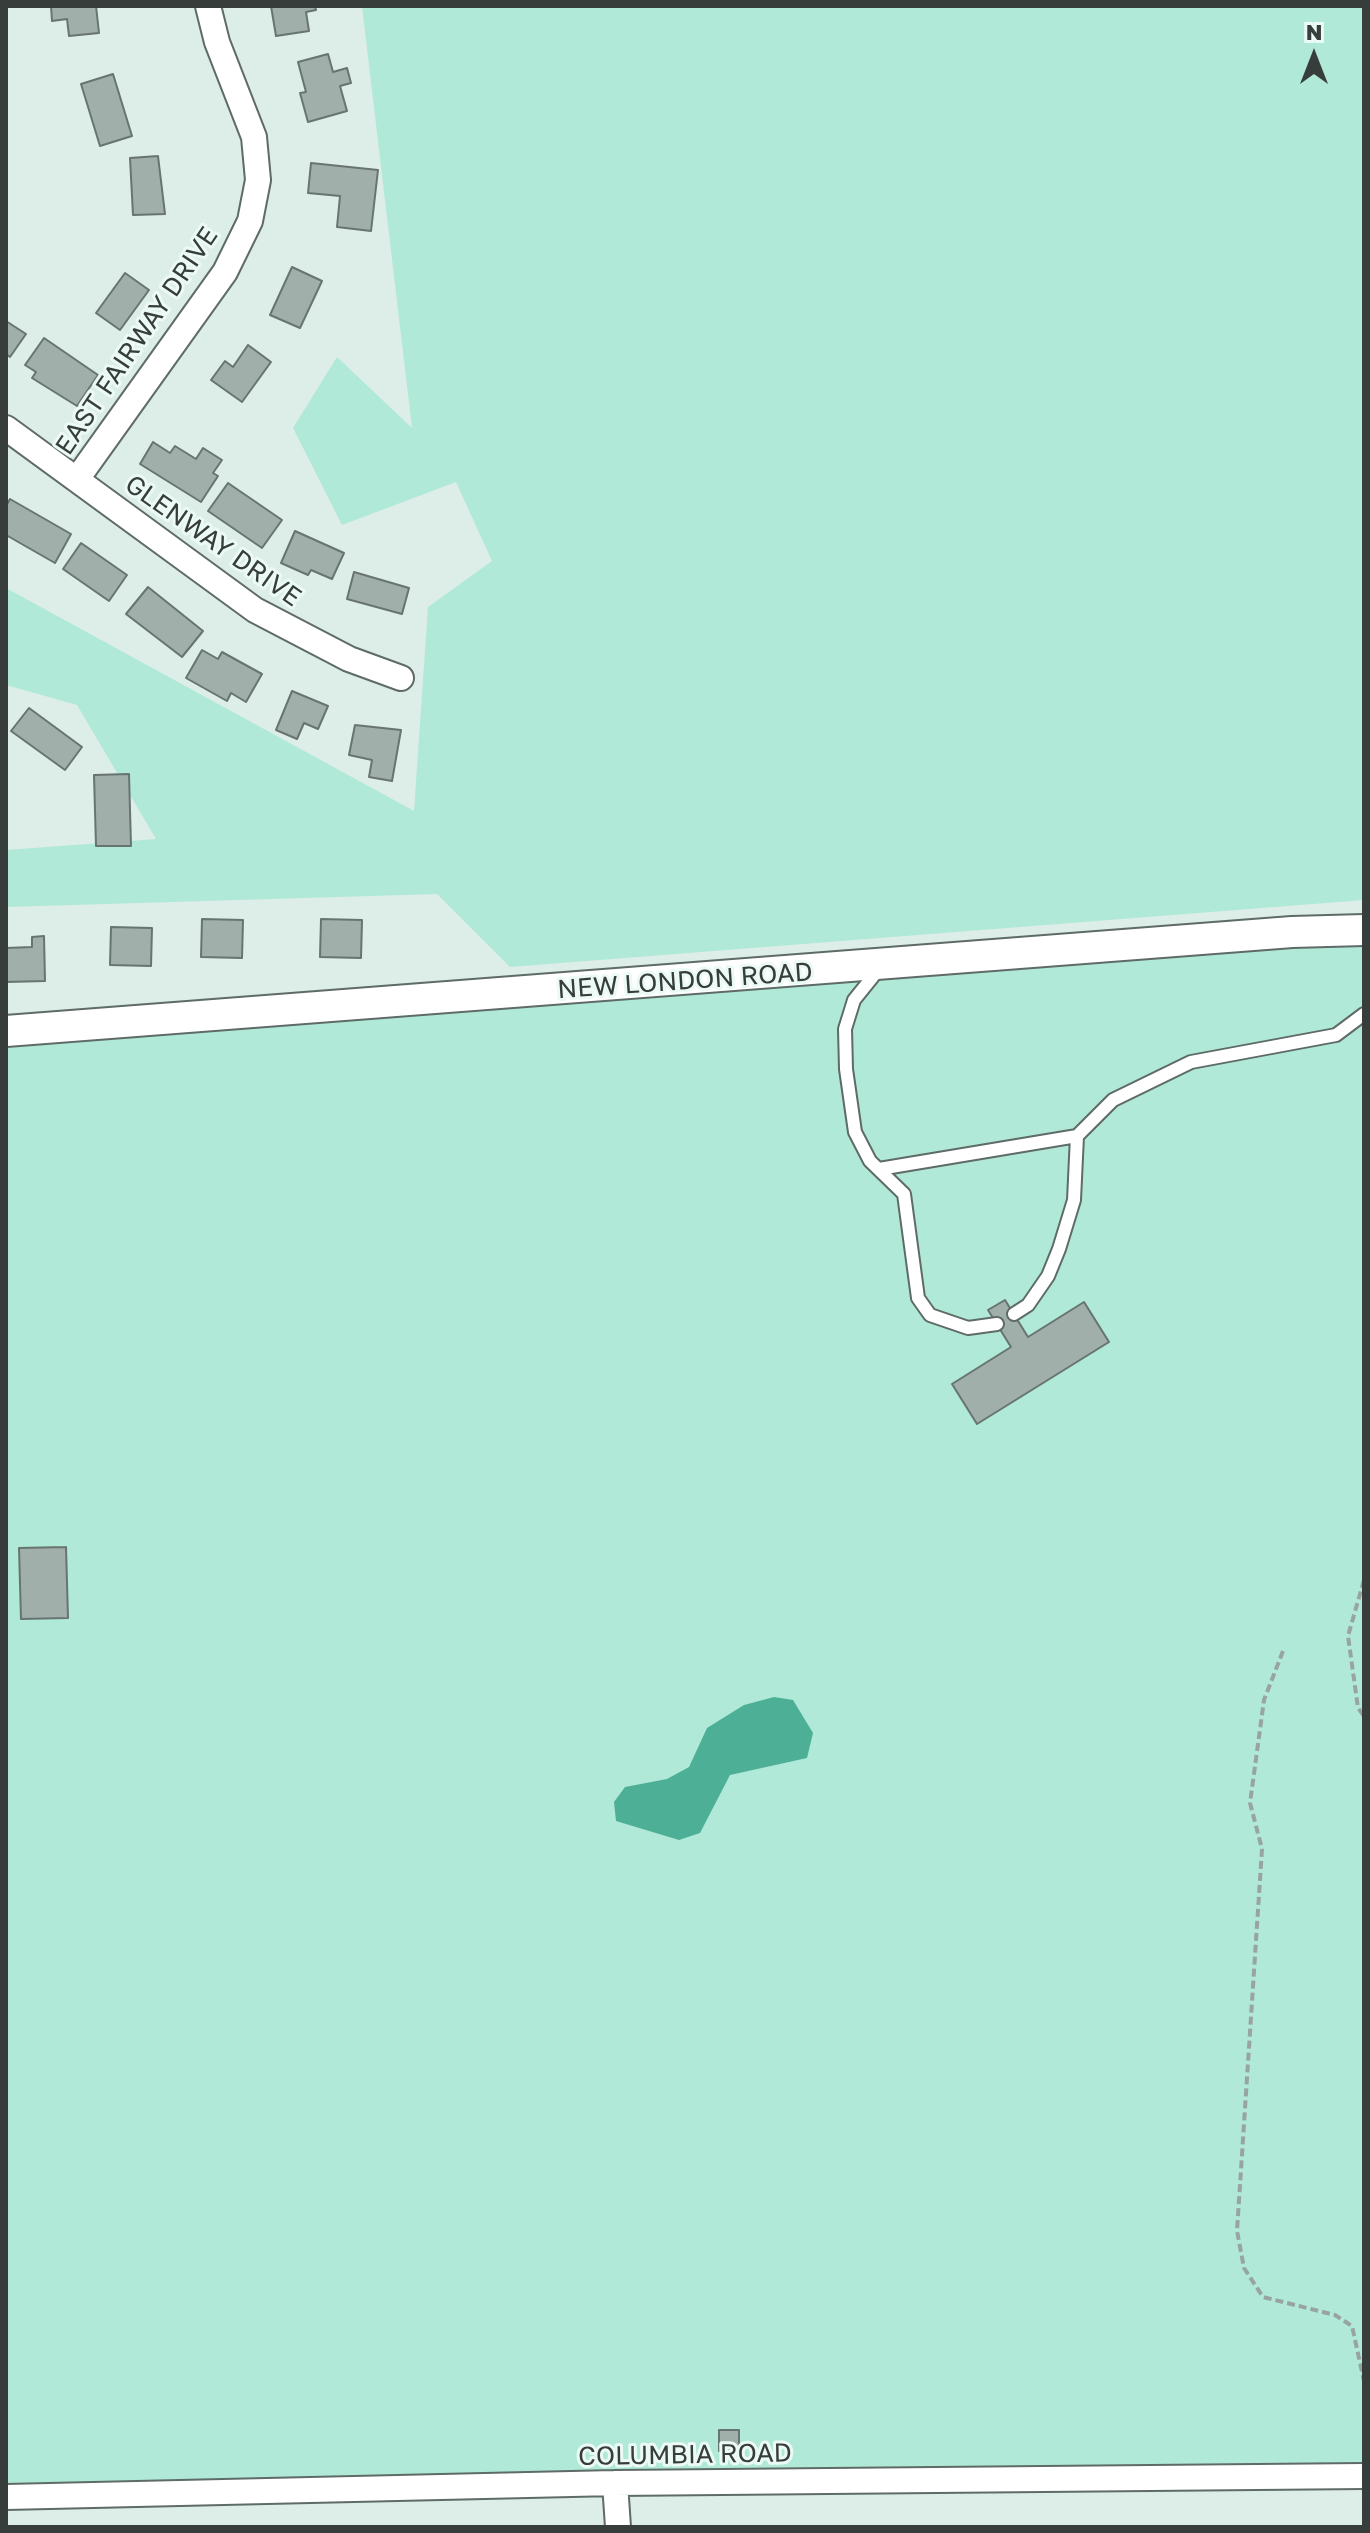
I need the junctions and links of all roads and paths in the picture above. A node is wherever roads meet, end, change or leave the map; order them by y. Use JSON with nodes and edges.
{"nodes":[{"id":1,"x":208,"y":6,"type":"edge"},
{"id":2,"x":6,"y":428,"type":"edge"},
{"id":3,"x":77,"y":479,"type":"junction"},
{"id":4,"x":401,"y":678,"type":"dead end"},
{"id":5,"x":1364,"y":930,"type":"edge"},
{"id":6,"x":881,"y":967,"type":"junction"},
{"id":7,"x":1364,"y":1014,"type":"edge"},
{"id":8,"x":6,"y":1031,"type":"edge"},
{"id":9,"x":1077,"y":1136,"type":"junction"},
{"id":10,"x":879,"y":1169,"type":"junction"},
{"id":11,"x":1014,"y":1314,"type":"dead end"},
{"id":12,"x":997,"y":1324,"type":"dead end"},
{"id":13,"x":1364,"y":1580,"type":"edge"},
{"id":14,"x":1283,"y":1651,"type":"dead end"},
{"id":15,"x":1364,"y":1716,"type":"edge"},
{"id":16,"x":1364,"y":2381,"type":"edge"},
{"id":17,"x":1364,"y":2476,"type":"edge"},
{"id":18,"x":615,"y":2483,"type":"junction"},
{"id":19,"x":6,"y":2497,"type":"edge"},
{"id":20,"x":618,"y":2527,"type":"edge"}],
"edges":[{"from":1,"to":3,"type":"street","name":"EAST FAIRWAY DRIVE"},
{"from":2,"to":3,"type":"street","name":"GLENWAY DRIVE"},
{"from":3,"to":4,"type":"street","name":"GLENWAY DRIVE"},
{"from":5,"to":6,"type":"street","name":"NEW LONDON ROAD"},
{"from":6,"to":8,"type":"street","name":"NEW LONDON ROAD"},
{"from":6,"to":10,"type":"lane"},
{"from":7,"to":9,"type":"lane"},
{"from":9,"to":10,"type":"lane"},
{"from":9,"to":11,"type":"lane"},
{"from":10,"to":12,"type":"lane"},
{"from":13,"to":15,"type":"path"},
{"from":14,"to":16,"type":"path"},
{"from":17,"to":18,"type":"street","name":"COLUMBIA ROAD"},
{"from":18,"to":19,"type":"street","name":"COLUMBIA ROAD"},
{"from":18,"to":20,"type":"street"}]}
